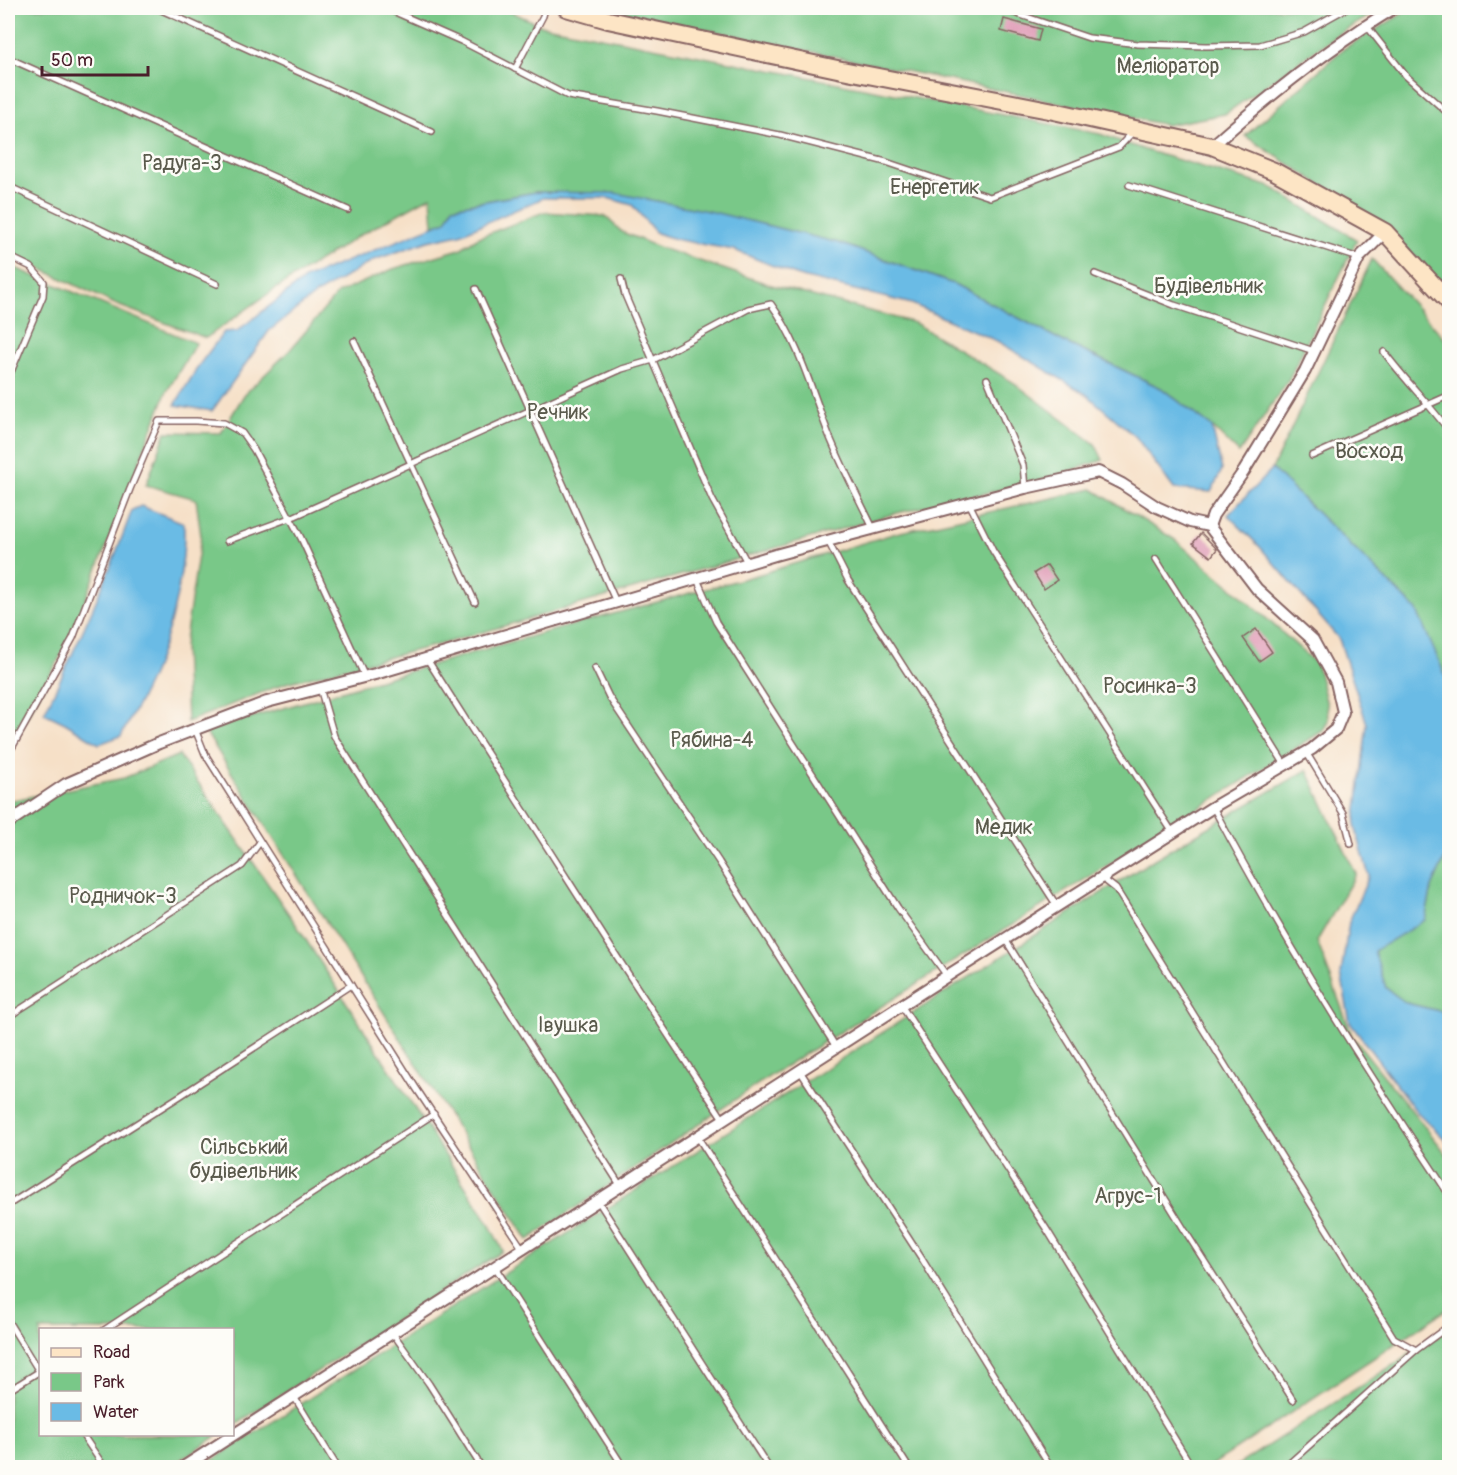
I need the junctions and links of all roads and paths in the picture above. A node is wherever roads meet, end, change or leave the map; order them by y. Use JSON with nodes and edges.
{"nodes":[{"id":1,"x":157,"y":8,"type":"edge"},
{"id":2,"x":386,"y":8,"type":"edge"},
{"id":3,"x":545,"y":8,"type":"edge"},
{"id":4,"x":566,"y":8,"type":"edge"},
{"id":5,"x":1000,"y":8,"type":"edge"},
{"id":6,"x":1347,"y":8,"type":"edge"},
{"id":7,"x":1394,"y":8,"type":"edge"},
{"id":8,"x":1366,"y":25,"type":"junction"},
{"id":9,"x":8,"y":58,"type":"edge"},
{"id":10,"x":515,"y":69,"type":"junction"},
{"id":11,"x":1449,"y":114,"type":"edge"},
{"id":12,"x":1135,"y":129,"type":"junction"},
{"id":13,"x":432,"y":132,"type":"dead end"},
{"id":14,"x":1212,"y":146,"type":"junction"},
{"id":15,"x":1129,"y":185,"type":"dead end"},
{"id":16,"x":8,"y":186,"type":"edge"},
{"id":17,"x":348,"y":210,"type":"dead end"},
{"id":18,"x":1385,"y":232,"type":"junction"},
{"id":19,"x":8,"y":256,"type":"edge"},
{"id":20,"x":1359,"y":258,"type":"junction"},
{"id":21,"x":1095,"y":274,"type":"dead end"},
{"id":22,"x":621,"y":279,"type":"dead end"},
{"id":23,"x":217,"y":284,"type":"dead end"},
{"id":24,"x":476,"y":289,"type":"dead end"},
{"id":25,"x":1449,"y":303,"type":"edge"},
{"id":26,"x":354,"y":341,"type":"dead end"},
{"id":27,"x":1314,"y":351,"type":"junction"},
{"id":28,"x":1384,"y":352,"type":"dead end"},
{"id":29,"x":653,"y":360,"type":"junction"},
{"id":30,"x":8,"y":379,"type":"edge"},
{"id":31,"x":987,"y":379,"type":"dead end"},
{"id":32,"x":1449,"y":394,"type":"edge"},
{"id":33,"x":1428,"y":403,"type":"junction"},
{"id":34,"x":530,"y":410,"type":"junction"},
{"id":35,"x":1449,"y":432,"type":"edge"},
{"id":36,"x":1312,"y":456,"type":"dead end"},
{"id":37,"x":411,"y":464,"type":"junction"},
{"id":38,"x":1025,"y":488,"type":"junction"},
{"id":39,"x":970,"y":505,"type":"junction"},
{"id":40,"x":290,"y":518,"type":"junction"},
{"id":41,"x":1209,"y":526,"type":"junction"},
{"id":42,"x":873,"y":529,"type":"junction"},
{"id":43,"x":227,"y":541,"type":"dead end"},
{"id":44,"x":828,"y":541,"type":"junction"},
{"id":45,"x":1156,"y":559,"type":"dead end"},
{"id":46,"x":748,"y":564,"type":"junction"},
{"id":47,"x":697,"y":579,"type":"junction"},
{"id":48,"x":475,"y":602,"type":"dead end"},
{"id":49,"x":616,"y":603,"type":"junction"},
{"id":50,"x":427,"y":659,"type":"junction"},
{"id":51,"x":595,"y":668,"type":"dead end"},
{"id":52,"x":365,"y":677,"type":"junction"},
{"id":53,"x":320,"y":688,"type":"junction"},
{"id":54,"x":195,"y":729,"type":"junction"},
{"id":55,"x":1306,"y":752,"type":"junction"},
{"id":56,"x":8,"y":754,"type":"edge"},
{"id":57,"x":1285,"y":765,"type":"junction"},
{"id":58,"x":1213,"y":807,"type":"junction"},
{"id":59,"x":8,"y":824,"type":"edge"},
{"id":60,"x":1173,"y":833,"type":"junction"},
{"id":61,"x":260,"y":842,"type":"junction"},
{"id":62,"x":1351,"y":844,"type":"dead end"},
{"id":63,"x":1102,"y":878,"type":"junction"},
{"id":64,"x":1057,"y":906,"type":"junction"},
{"id":65,"x":1005,"y":939,"type":"junction"},
{"id":66,"x":946,"y":976,"type":"junction"},
{"id":67,"x":351,"y":985,"type":"junction"},
{"id":68,"x":901,"y":1005,"type":"junction"},
{"id":69,"x":8,"y":1017,"type":"edge"},
{"id":70,"x":836,"y":1047,"type":"junction"},
{"id":71,"x":800,"y":1070,"type":"junction"},
{"id":72,"x":434,"y":1114,"type":"junction"},
{"id":73,"x":723,"y":1119,"type":"junction"},
{"id":74,"x":697,"y":1136,"type":"junction"},
{"id":75,"x":620,"y":1185,"type":"junction"},
{"id":76,"x":1449,"y":1197,"type":"edge"},
{"id":77,"x":597,"y":1200,"type":"junction"},
{"id":78,"x":8,"y":1205,"type":"edge"},
{"id":79,"x":522,"y":1248,"type":"junction"},
{"id":80,"x":494,"y":1266,"type":"junction"},
{"id":81,"x":8,"y":1321,"type":"edge"},
{"id":82,"x":1449,"y":1325,"type":"edge"},
{"id":83,"x":106,"y":1328,"type":"edge"},
{"id":84,"x":392,"y":1331,"type":"junction"},
{"id":85,"x":1416,"y":1350,"type":"junction"},
{"id":86,"x":39,"y":1370,"type":"edge"},
{"id":87,"x":39,"y":1373,"type":"edge"},
{"id":88,"x":8,"y":1391,"type":"edge"},
{"id":89,"x":294,"y":1395,"type":"junction"},
{"id":90,"x":1293,"y":1400,"type":"dead end"},
{"id":91,"x":83,"y":1436,"type":"edge"},
{"id":92,"x":233,"y":1436,"type":"edge"},
{"id":93,"x":234,"y":1436,"type":"edge"},
{"id":94,"x":1189,"y":1462,"type":"dead end"},
{"id":95,"x":189,"y":1466,"type":"edge"},
{"id":96,"x":105,"y":1467,"type":"edge"},
{"id":97,"x":338,"y":1467,"type":"edge"},
{"id":98,"x":482,"y":1467,"type":"edge"},
{"id":99,"x":624,"y":1467,"type":"edge"},
{"id":100,"x":769,"y":1467,"type":"edge"},
{"id":101,"x":909,"y":1467,"type":"edge"},
{"id":102,"x":1051,"y":1467,"type":"edge"},
{"id":103,"x":1284,"y":1467,"type":"edge"}],
"edges":[{"from":1,"to":13,"type":"lane"},
{"from":2,"to":10,"type":"lane"},
{"from":3,"to":10,"type":"lane"},
{"from":4,"to":12,"type":"street"},
{"from":5,"to":6,"type":"lane"},
{"from":7,"to":8,"type":"street"},
{"from":8,"to":11,"type":"lane"},
{"from":8,"to":14,"type":"street"},
{"from":9,"to":17,"type":"lane"},
{"from":10,"to":12,"type":"lane"},
{"from":12,"to":14,"type":"street"},
{"from":14,"to":18,"type":"street"},
{"from":15,"to":20,"type":"lane"},
{"from":16,"to":23,"type":"lane"},
{"from":18,"to":20,"type":"street"},
{"from":18,"to":25,"type":"street"},
{"from":19,"to":30,"type":"lane"},
{"from":20,"to":27,"type":"street"},
{"from":21,"to":27,"type":"lane"},
{"from":22,"to":29,"type":"lane"},
{"from":24,"to":34,"type":"lane"},
{"from":26,"to":37,"type":"lane"},
{"from":27,"to":41,"type":"street"},
{"from":28,"to":33,"type":"lane"},
{"from":29,"to":34,"type":"lane"},
{"from":29,"to":42,"type":"lane"},
{"from":29,"to":46,"type":"lane"},
{"from":31,"to":38,"type":"lane"},
{"from":32,"to":33,"type":"lane"},
{"from":33,"to":35,"type":"lane"},
{"from":33,"to":36,"type":"lane"},
{"from":34,"to":37,"type":"lane"},
{"from":34,"to":49,"type":"lane"},
{"from":37,"to":40,"type":"lane"},
{"from":37,"to":48,"type":"lane"},
{"from":38,"to":39,"type":"street"},
{"from":38,"to":41,"type":"street"},
{"from":39,"to":42,"type":"street"},
{"from":39,"to":60,"type":"lane"},
{"from":40,"to":43,"type":"lane"},
{"from":40,"to":52,"type":"lane"},
{"from":40,"to":56,"type":"lane"},
{"from":41,"to":55,"type":"street"},
{"from":42,"to":44,"type":"street"},
{"from":44,"to":46,"type":"street"},
{"from":44,"to":64,"type":"lane"},
{"from":45,"to":57,"type":"lane"},
{"from":46,"to":47,"type":"street"},
{"from":47,"to":49,"type":"street"},
{"from":47,"to":66,"type":"lane"},
{"from":49,"to":50,"type":"street"},
{"from":50,"to":52,"type":"street"},
{"from":50,"to":73,"type":"lane"},
{"from":51,"to":70,"type":"lane"},
{"from":52,"to":53,"type":"street"},
{"from":53,"to":54,"type":"street"},
{"from":53,"to":75,"type":"lane"},
{"from":54,"to":59,"type":"street"},
{"from":54,"to":61,"type":"lane"},
{"from":55,"to":57,"type":"street"},
{"from":55,"to":62,"type":"lane"},
{"from":57,"to":58,"type":"street"},
{"from":58,"to":60,"type":"street"},
{"from":58,"to":76,"type":"lane"},
{"from":60,"to":63,"type":"street"},
{"from":61,"to":67,"type":"lane"},
{"from":61,"to":69,"type":"lane"},
{"from":63,"to":64,"type":"street"},
{"from":63,"to":85,"type":"lane"},
{"from":64,"to":65,"type":"street"},
{"from":65,"to":66,"type":"street"},
{"from":65,"to":90,"type":"lane"},
{"from":66,"to":68,"type":"street"},
{"from":67,"to":72,"type":"lane"},
{"from":67,"to":78,"type":"lane"},
{"from":68,"to":70,"type":"street"},
{"from":68,"to":94,"type":"lane"},
{"from":70,"to":71,"type":"street"},
{"from":71,"to":73,"type":"street"},
{"from":71,"to":102,"type":"lane"},
{"from":72,"to":79,"type":"lane"},
{"from":72,"to":83,"type":"lane"},
{"from":73,"to":74,"type":"street"},
{"from":74,"to":75,"type":"street"},
{"from":74,"to":101,"type":"lane"},
{"from":75,"to":77,"type":"street"},
{"from":77,"to":79,"type":"street"},
{"from":77,"to":100,"type":"lane"},
{"from":79,"to":80,"type":"street"},
{"from":80,"to":84,"type":"street"},
{"from":80,"to":99,"type":"lane"},
{"from":81,"to":86,"type":"lane"},
{"from":82,"to":85,"type":"lane"},
{"from":84,"to":89,"type":"street"},
{"from":84,"to":98,"type":"lane"},
{"from":85,"to":103,"type":"lane"},
{"from":87,"to":88,"type":"lane"},
{"from":89,"to":93,"type":"street"},
{"from":89,"to":97,"type":"lane"},
{"from":91,"to":96,"type":"lane"},
{"from":92,"to":95,"type":"street"}]}
